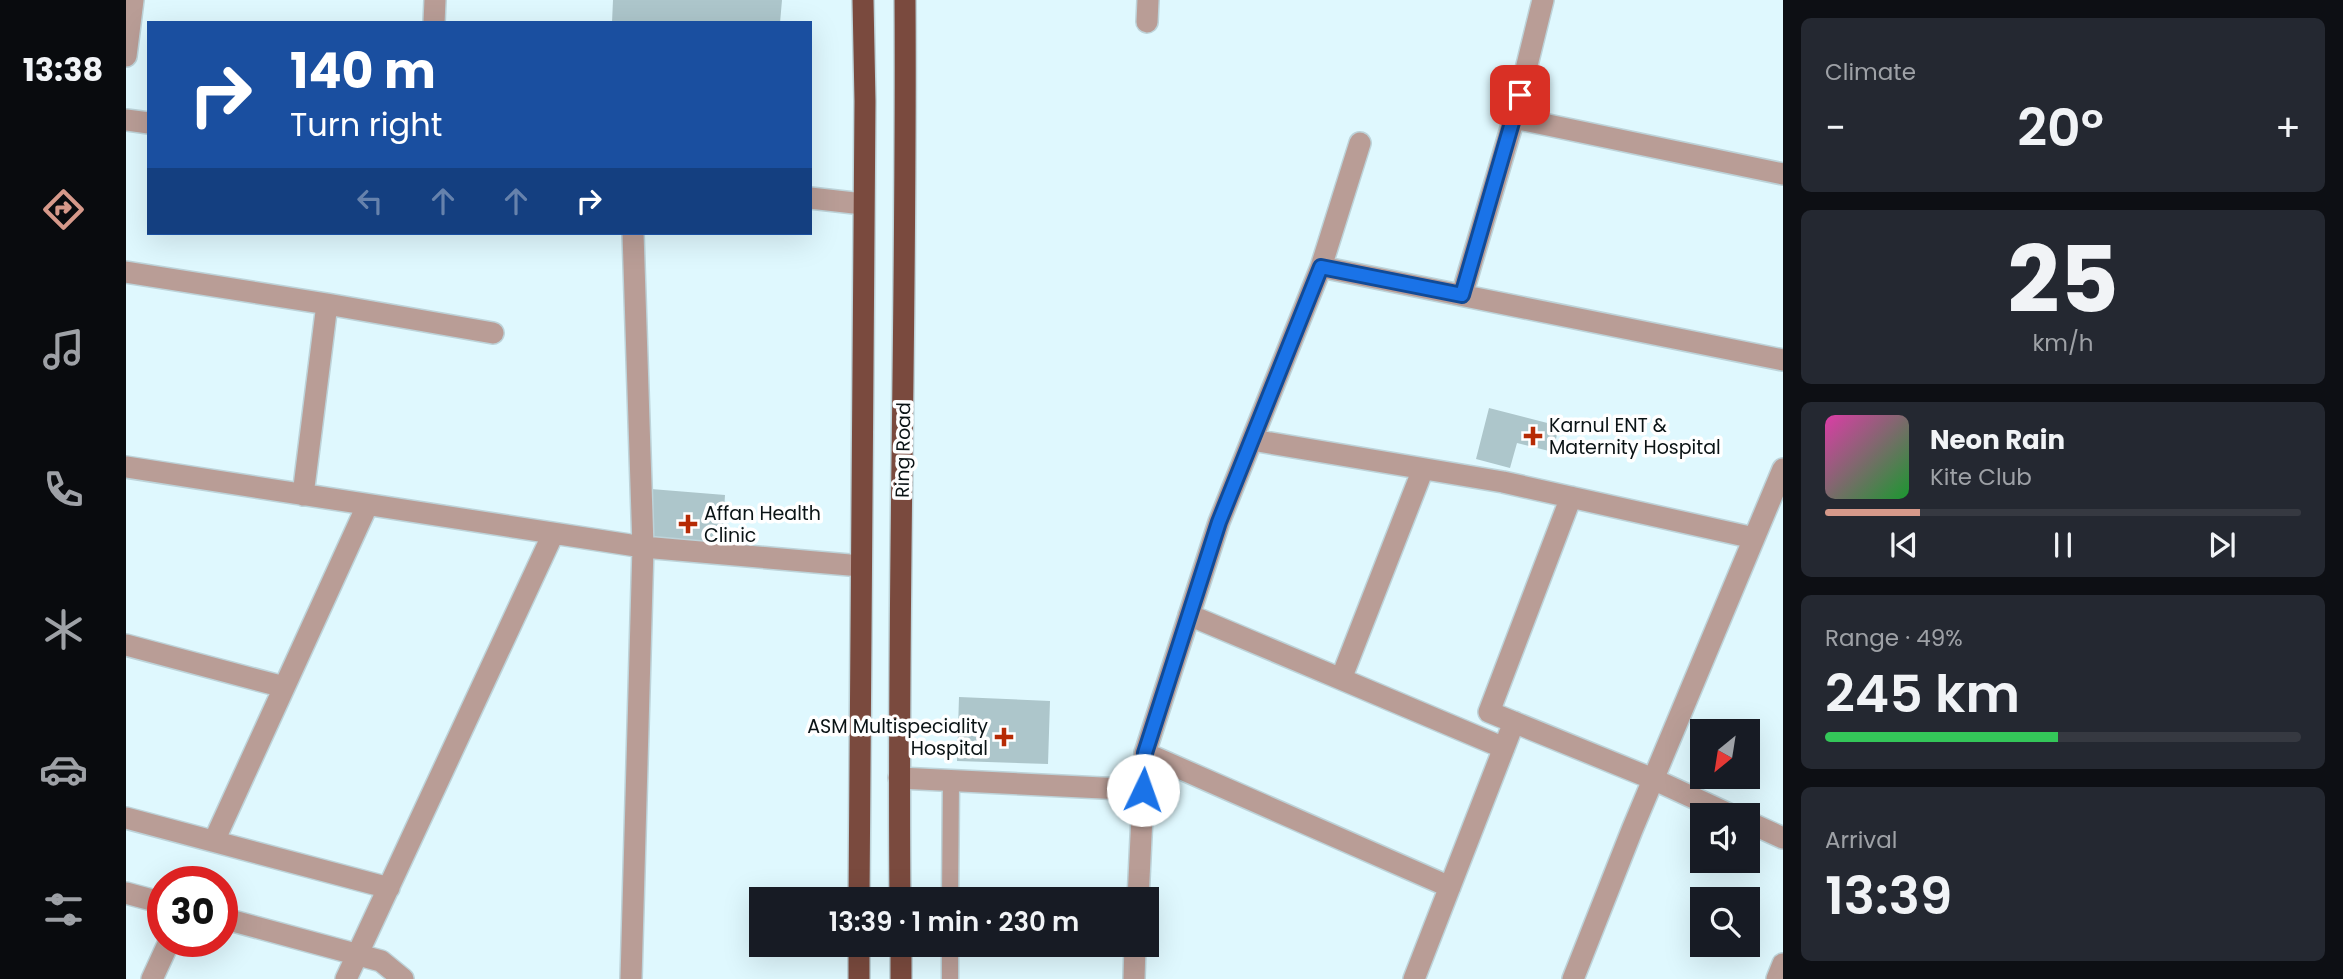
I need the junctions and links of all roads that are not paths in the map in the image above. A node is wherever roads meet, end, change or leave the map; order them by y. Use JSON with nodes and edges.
{"nodes":[{"id":1,"x":133,"y":0,"type":"edge"},
{"id":2,"x":435,"y":0,"type":"edge"},
{"id":3,"x":863,"y":0,"type":"edge"},
{"id":4,"x":905,"y":0,"type":"edge"},
{"id":5,"x":1148,"y":0,"type":"edge"},
{"id":6,"x":1543,"y":0,"type":"edge"},
{"id":7,"x":434,"y":21,"type":"edge"},
{"id":8,"x":1147,"y":22,"type":"dead end"},
{"id":9,"x":126,"y":57,"type":"edge"},
{"id":10,"x":1514,"y":118,"type":"junction"},
{"id":11,"x":126,"y":120,"type":"edge"},
{"id":12,"x":147,"y":123,"type":"edge"},
{"id":13,"x":1360,"y":143,"type":"dead end"},
{"id":14,"x":1783,"y":174,"type":"edge"},
{"id":15,"x":812,"y":198,"type":"edge"},
{"id":16,"x":863,"y":204,"type":"junction"},
{"id":17,"x":633,"y":235,"type":"edge"},
{"id":18,"x":1321,"y":267,"type":"junction"},
{"id":19,"x":126,"y":272,"type":"edge"},
{"id":20,"x":1462,"y":295,"type":"junction"},
{"id":21,"x":327,"y":304,"type":"junction"},
{"id":22,"x":493,"y":333,"type":"dead end"},
{"id":23,"x":1783,"y":360,"type":"edge"},
{"id":24,"x":1252,"y":440,"type":"junction"},
{"id":25,"x":126,"y":467,"type":"edge"},
{"id":26,"x":1423,"y":469,"type":"junction"},
{"id":27,"x":1783,"y":469,"type":"edge"},
{"id":28,"x":303,"y":495,"type":"junction"},
{"id":29,"x":1571,"y":497,"type":"junction"},
{"id":30,"x":367,"y":506,"type":"junction"},
{"id":31,"x":553,"y":534,"type":"junction"},
{"id":32,"x":1754,"y":538,"type":"junction"},
{"id":33,"x":643,"y":547,"type":"junction"},
{"id":34,"x":861,"y":566,"type":"junction"},
{"id":35,"x":1189,"y":615,"type":"junction"},
{"id":36,"x":126,"y":645,"type":"edge"},
{"id":37,"x":1341,"y":679,"type":"junction"},
{"id":38,"x":284,"y":687,"type":"junction"},
{"id":39,"x":1514,"y":722,"type":"junction"},
{"id":40,"x":1504,"y":748,"type":"junction"},
{"id":41,"x":1145,"y":753,"type":"junction"},
{"id":42,"x":899,"y":778,"type":"junction"},
{"id":43,"x":1653,"y":779,"type":"junction"},
{"id":44,"x":951,"y":781,"type":"junction"},
{"id":45,"x":1143,"y":790,"type":"junction"},
{"id":46,"x":1705,"y":803,"type":"edge"},
{"id":47,"x":126,"y":818,"type":"edge"},
{"id":48,"x":1760,"y":827,"type":"edge"},
{"id":49,"x":1783,"y":838,"type":"edge"},
{"id":50,"x":214,"y":841,"type":"junction"},
{"id":51,"x":859,"y":887,"type":"edge"},
{"id":52,"x":900,"y":887,"type":"edge"},
{"id":53,"x":950,"y":887,"type":"edge"},
{"id":54,"x":1139,"y":887,"type":"edge"},
{"id":55,"x":1450,"y":887,"type":"junction"},
{"id":56,"x":389,"y":888,"type":"junction"},
{"id":57,"x":126,"y":893,"type":"edge"},
{"id":58,"x":147,"y":899,"type":"edge"},
{"id":59,"x":238,"y":922,"type":"edge"},
{"id":60,"x":358,"y":954,"type":"junction"},
{"id":61,"x":162,"y":957,"type":"edge"},
{"id":62,"x":859,"y":957,"type":"edge"},
{"id":63,"x":901,"y":957,"type":"edge"},
{"id":64,"x":950,"y":957,"type":"edge"},
{"id":65,"x":1135,"y":957,"type":"edge"},
{"id":66,"x":1783,"y":964,"type":"edge"},
{"id":67,"x":152,"y":979,"type":"edge"},
{"id":68,"x":346,"y":979,"type":"edge"},
{"id":69,"x":403,"y":979,"type":"edge"},
{"id":70,"x":631,"y":979,"type":"edge"},
{"id":71,"x":859,"y":979,"type":"edge"},
{"id":72,"x":901,"y":979,"type":"edge"},
{"id":73,"x":950,"y":979,"type":"edge"},
{"id":74,"x":1134,"y":979,"type":"edge"},
{"id":75,"x":1414,"y":979,"type":"edge"},
{"id":76,"x":1573,"y":979,"type":"edge"},
{"id":77,"x":1777,"y":979,"type":"edge"}],
"edges":[{"from":1,"to":9,"type":"street"},
{"from":2,"to":7,"type":"street"},
{"from":3,"to":16,"type":"highway"},
{"from":4,"to":42,"type":"highway","name":"Ring Road"},
{"from":5,"to":8,"type":"street"},
{"from":6,"to":10,"type":"street"},
{"from":10,"to":14,"type":"street"},
{"from":10,"to":20,"type":"street"},
{"from":11,"to":12,"type":"street"},
{"from":13,"to":18,"type":"street"},
{"from":15,"to":16,"type":"street"},
{"from":16,"to":34,"type":"highway"},
{"from":17,"to":33,"type":"street"},
{"from":18,"to":20,"type":"street"},
{"from":18,"to":24,"type":"street"},
{"from":19,"to":21,"type":"street"},
{"from":20,"to":23,"type":"street"},
{"from":21,"to":22,"type":"street"},
{"from":21,"to":28,"type":"street"},
{"from":24,"to":26,"type":"street"},
{"from":24,"to":35,"type":"street"},
{"from":25,"to":28,"type":"street"},
{"from":26,"to":29,"type":"street"},
{"from":26,"to":37,"type":"street"},
{"from":27,"to":32,"type":"street"},
{"from":28,"to":30,"type":"street"},
{"from":29,"to":32,"type":"street"},
{"from":29,"to":39,"type":"street"},
{"from":30,"to":31,"type":"street"},
{"from":30,"to":38,"type":"street"},
{"from":31,"to":33,"type":"street"},
{"from":31,"to":56,"type":"street"},
{"from":32,"to":43,"type":"street"},
{"from":33,"to":34,"type":"street"},
{"from":33,"to":70,"type":"street"},
{"from":34,"to":51,"type":"highway"},
{"from":35,"to":37,"type":"street"},
{"from":35,"to":41,"type":"street"},
{"from":36,"to":38,"type":"street"},
{"from":37,"to":40,"type":"street"},
{"from":38,"to":50,"type":"street"},
{"from":39,"to":40,"type":"street"},
{"from":39,"to":43,"type":"street"},
{"from":40,"to":55,"type":"street"},
{"from":41,"to":45,"type":"street"},
{"from":41,"to":55,"type":"street"},
{"from":42,"to":44,"type":"street"},
{"from":42,"to":52,"type":"highway","name":"Ring Road"},
{"from":43,"to":46,"type":"street"},
{"from":43,"to":76,"type":"street"},
{"from":44,"to":45,"type":"street"},
{"from":44,"to":53,"type":"lane"},
{"from":45,"to":54,"type":"street"},
{"from":47,"to":50,"type":"street"},
{"from":48,"to":49,"type":"street"},
{"from":50,"to":56,"type":"street"},
{"from":55,"to":75,"type":"street"},
{"from":56,"to":60,"type":"street"},
{"from":57,"to":58,"type":"street"},
{"from":59,"to":60,"type":"street"},
{"from":60,"to":68,"type":"street"},
{"from":60,"to":69,"type":"street"},
{"from":61,"to":67,"type":"street"},
{"from":62,"to":71,"type":"highway"},
{"from":63,"to":72,"type":"highway"},
{"from":64,"to":73,"type":"lane"},
{"from":65,"to":74,"type":"street"},
{"from":66,"to":77,"type":"street"}]}
